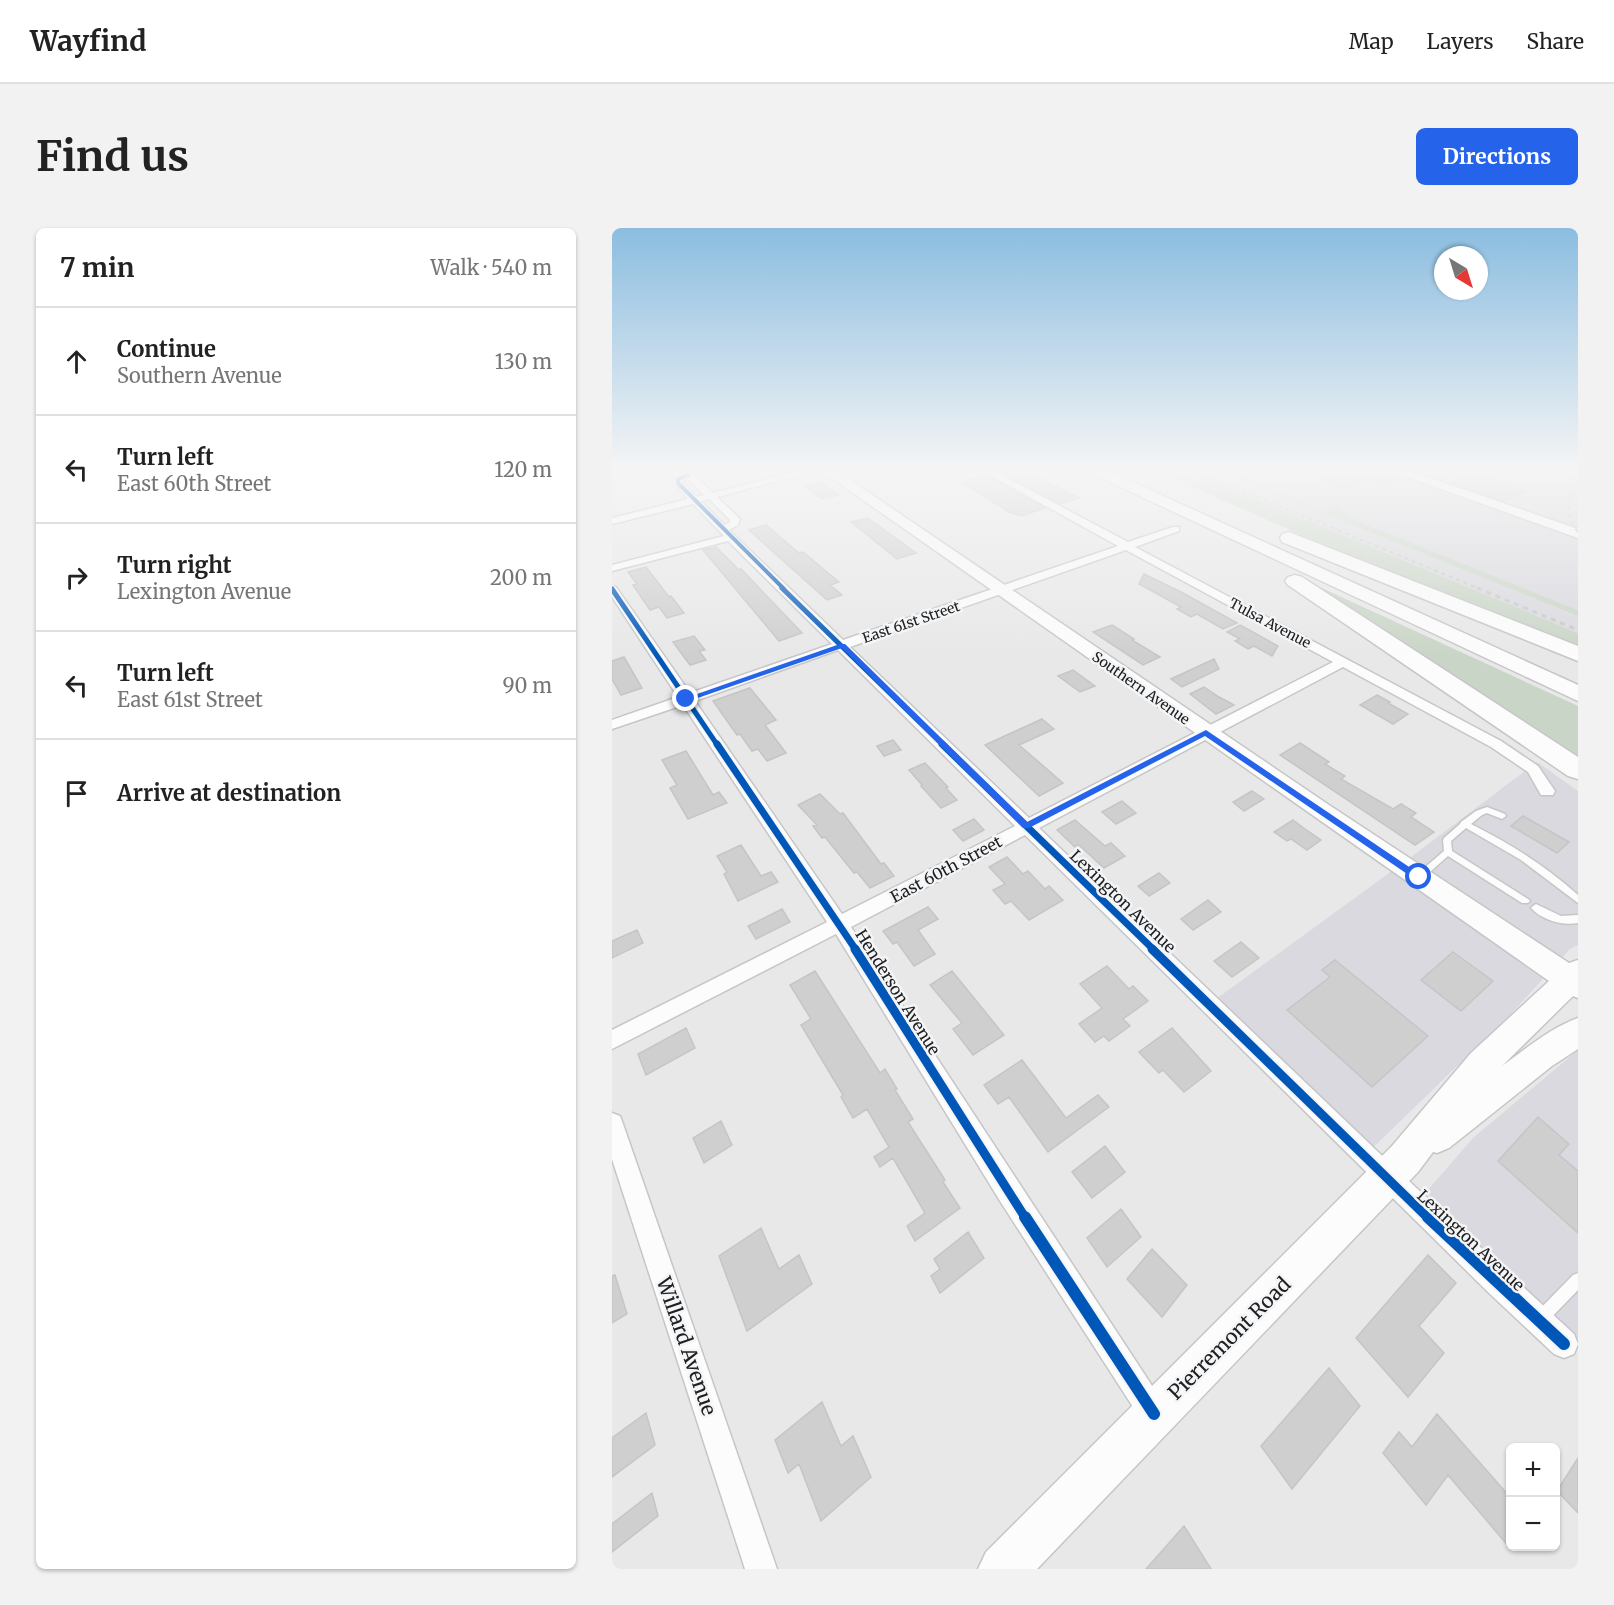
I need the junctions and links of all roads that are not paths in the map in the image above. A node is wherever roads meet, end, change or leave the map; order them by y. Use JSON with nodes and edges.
{"nodes":[{"id":1,"x":915,"y":532,"type":"edge"},
{"id":2,"x":1100,"y":532,"type":"edge"},
{"id":3,"x":1169,"y":532,"type":"edge"},
{"id":4,"x":1221,"y":532,"type":"edge"},
{"id":5,"x":1227,"y":532,"type":"edge"},
{"id":6,"x":1268,"y":532,"type":"edge"},
{"id":7,"x":1274,"y":532,"type":"edge"},
{"id":8,"x":727,"y":533,"type":"joint"},
{"id":9,"x":1127,"y":546,"type":"junction"},
{"id":10,"x":612,"y":568,"type":"edge"},
{"id":11,"x":612,"y":590,"type":"edge"},
{"id":12,"x":999,"y":590,"type":"junction"},
{"id":13,"x":843,"y":646,"type":"junction"},
{"id":14,"x":1578,"y":654,"type":"edge"},
{"id":15,"x":1342,"y":662,"type":"junction"},
{"id":16,"x":1578,"y":672,"type":"edge"},
{"id":17,"x":1578,"y":694,"type":"edge"},
{"id":18,"x":1469,"y":697,"type":"junction"},
{"id":19,"x":686,"y":699,"type":"junction"},
{"id":20,"x":612,"y":725,"type":"edge"},
{"id":21,"x":1206,"y":732,"type":"junction"},
{"id":22,"x":1578,"y":770,"type":"edge"},
{"id":23,"x":1578,"y":784,"type":"edge"},
{"id":24,"x":1547,"y":790,"type":"dead end"},
{"id":25,"x":1502,"y":816,"type":"dead end"},
{"id":26,"x":1464,"y":824,"type":"junction"},
{"id":27,"x":1026,"y":826,"type":"junction"},
{"id":28,"x":1448,"y":852,"type":"junction"},
{"id":29,"x":1419,"y":877,"type":"junction"},
{"id":30,"x":1578,"y":900,"type":"edge"},
{"id":31,"x":1525,"y":901,"type":"dead end"},
{"id":32,"x":1536,"y":908,"type":"dead end"},
{"id":33,"x":1578,"y":919,"type":"edge"},
{"id":34,"x":839,"y":924,"type":"junction"},
{"id":35,"x":1575,"y":979,"type":"edge"},
{"id":36,"x":1578,"y":1032,"type":"edge"},
{"id":37,"x":612,"y":1040,"type":"edge"},
{"id":38,"x":612,"y":1124,"type":"edge"},
{"id":39,"x":1396,"y":1169,"type":"junction"},
{"id":40,"x":1578,"y":1280,"type":"edge"},
{"id":41,"x":1538,"y":1321,"type":"junction"},
{"id":42,"x":1564,"y":1344,"type":"dead end"},
{"id":43,"x":1154,"y":1414,"type":"junction"},
{"id":44,"x":761,"y":1569,"type":"edge"},
{"id":45,"x":1003,"y":1569,"type":"edge"}],
"edges":[{"from":1,"to":12,"type":"street","name":"Southern Avenue"},
{"from":2,"to":9,"type":"street","name":"Tulsa Avenue"},
{"from":3,"to":9,"type":"street","name":"East 61st Street"},
{"from":4,"to":18,"type":"highway"},
{"from":5,"to":17,"type":"highway"},
{"from":6,"to":16,"type":"highway"},
{"from":7,"to":14,"type":"highway"},
{"from":8,"to":10,"type":"street"},
{"from":8,"to":13,"type":"street","name":"Lexington Avenue"},
{"from":9,"to":12,"type":"street","name":"East 61st Street"},
{"from":9,"to":15,"type":"street","name":"Tulsa Avenue"},
{"from":11,"to":19,"type":"street","name":"Henderson Avenue"},
{"from":12,"to":13,"type":"street","name":"East 61st Street"},
{"from":12,"to":21,"type":"street","name":"Southern Avenue"},
{"from":13,"to":19,"type":"street","name":"East 61st Street"},
{"from":13,"to":27,"type":"street","name":"Lexington Avenue"},
{"from":15,"to":21,"type":"street","name":"East 60th Street"},
{"from":15,"to":24,"type":"street","name":"Tulsa Avenue"},
{"from":18,"to":22,"type":"highway"},
{"from":18,"to":23,"type":"highway"},
{"from":19,"to":20,"type":"street","name":"East 61st Street"},
{"from":19,"to":34,"type":"street","name":"Henderson Avenue"},
{"from":21,"to":27,"type":"street","name":"East 60th Street"},
{"from":21,"to":29,"type":"street","name":"Southern Avenue"},
{"from":25,"to":26,"type":"lane"},
{"from":26,"to":28,"type":"lane"},
{"from":26,"to":30,"type":"lane"},
{"from":27,"to":34,"type":"street","name":"East 60th Street"},
{"from":27,"to":39,"type":"street","name":"Lexington Avenue"},
{"from":28,"to":29,"type":"lane"},
{"from":28,"to":31,"type":"lane"},
{"from":29,"to":35,"type":"street","name":"Southern Avenue"},
{"from":32,"to":33,"type":"lane"},
{"from":34,"to":37,"type":"street","name":"East 60th Street"},
{"from":34,"to":43,"type":"street","name":"Henderson Avenue"},
{"from":35,"to":39,"type":"street","name":"Pierremont Road"},
{"from":36,"to":39,"type":"street","name":"Pierremont Road"},
{"from":38,"to":44,"type":"street","name":"Willard Avenue"},
{"from":39,"to":41,"type":"street","name":"Lexington Avenue"},
{"from":39,"to":43,"type":"street","name":"Pierremont Road"},
{"from":40,"to":41,"type":"lane"},
{"from":41,"to":42,"type":"street","name":"Lexington Avenue"},
{"from":43,"to":45,"type":"street","name":"Pierremont Road"}]}
